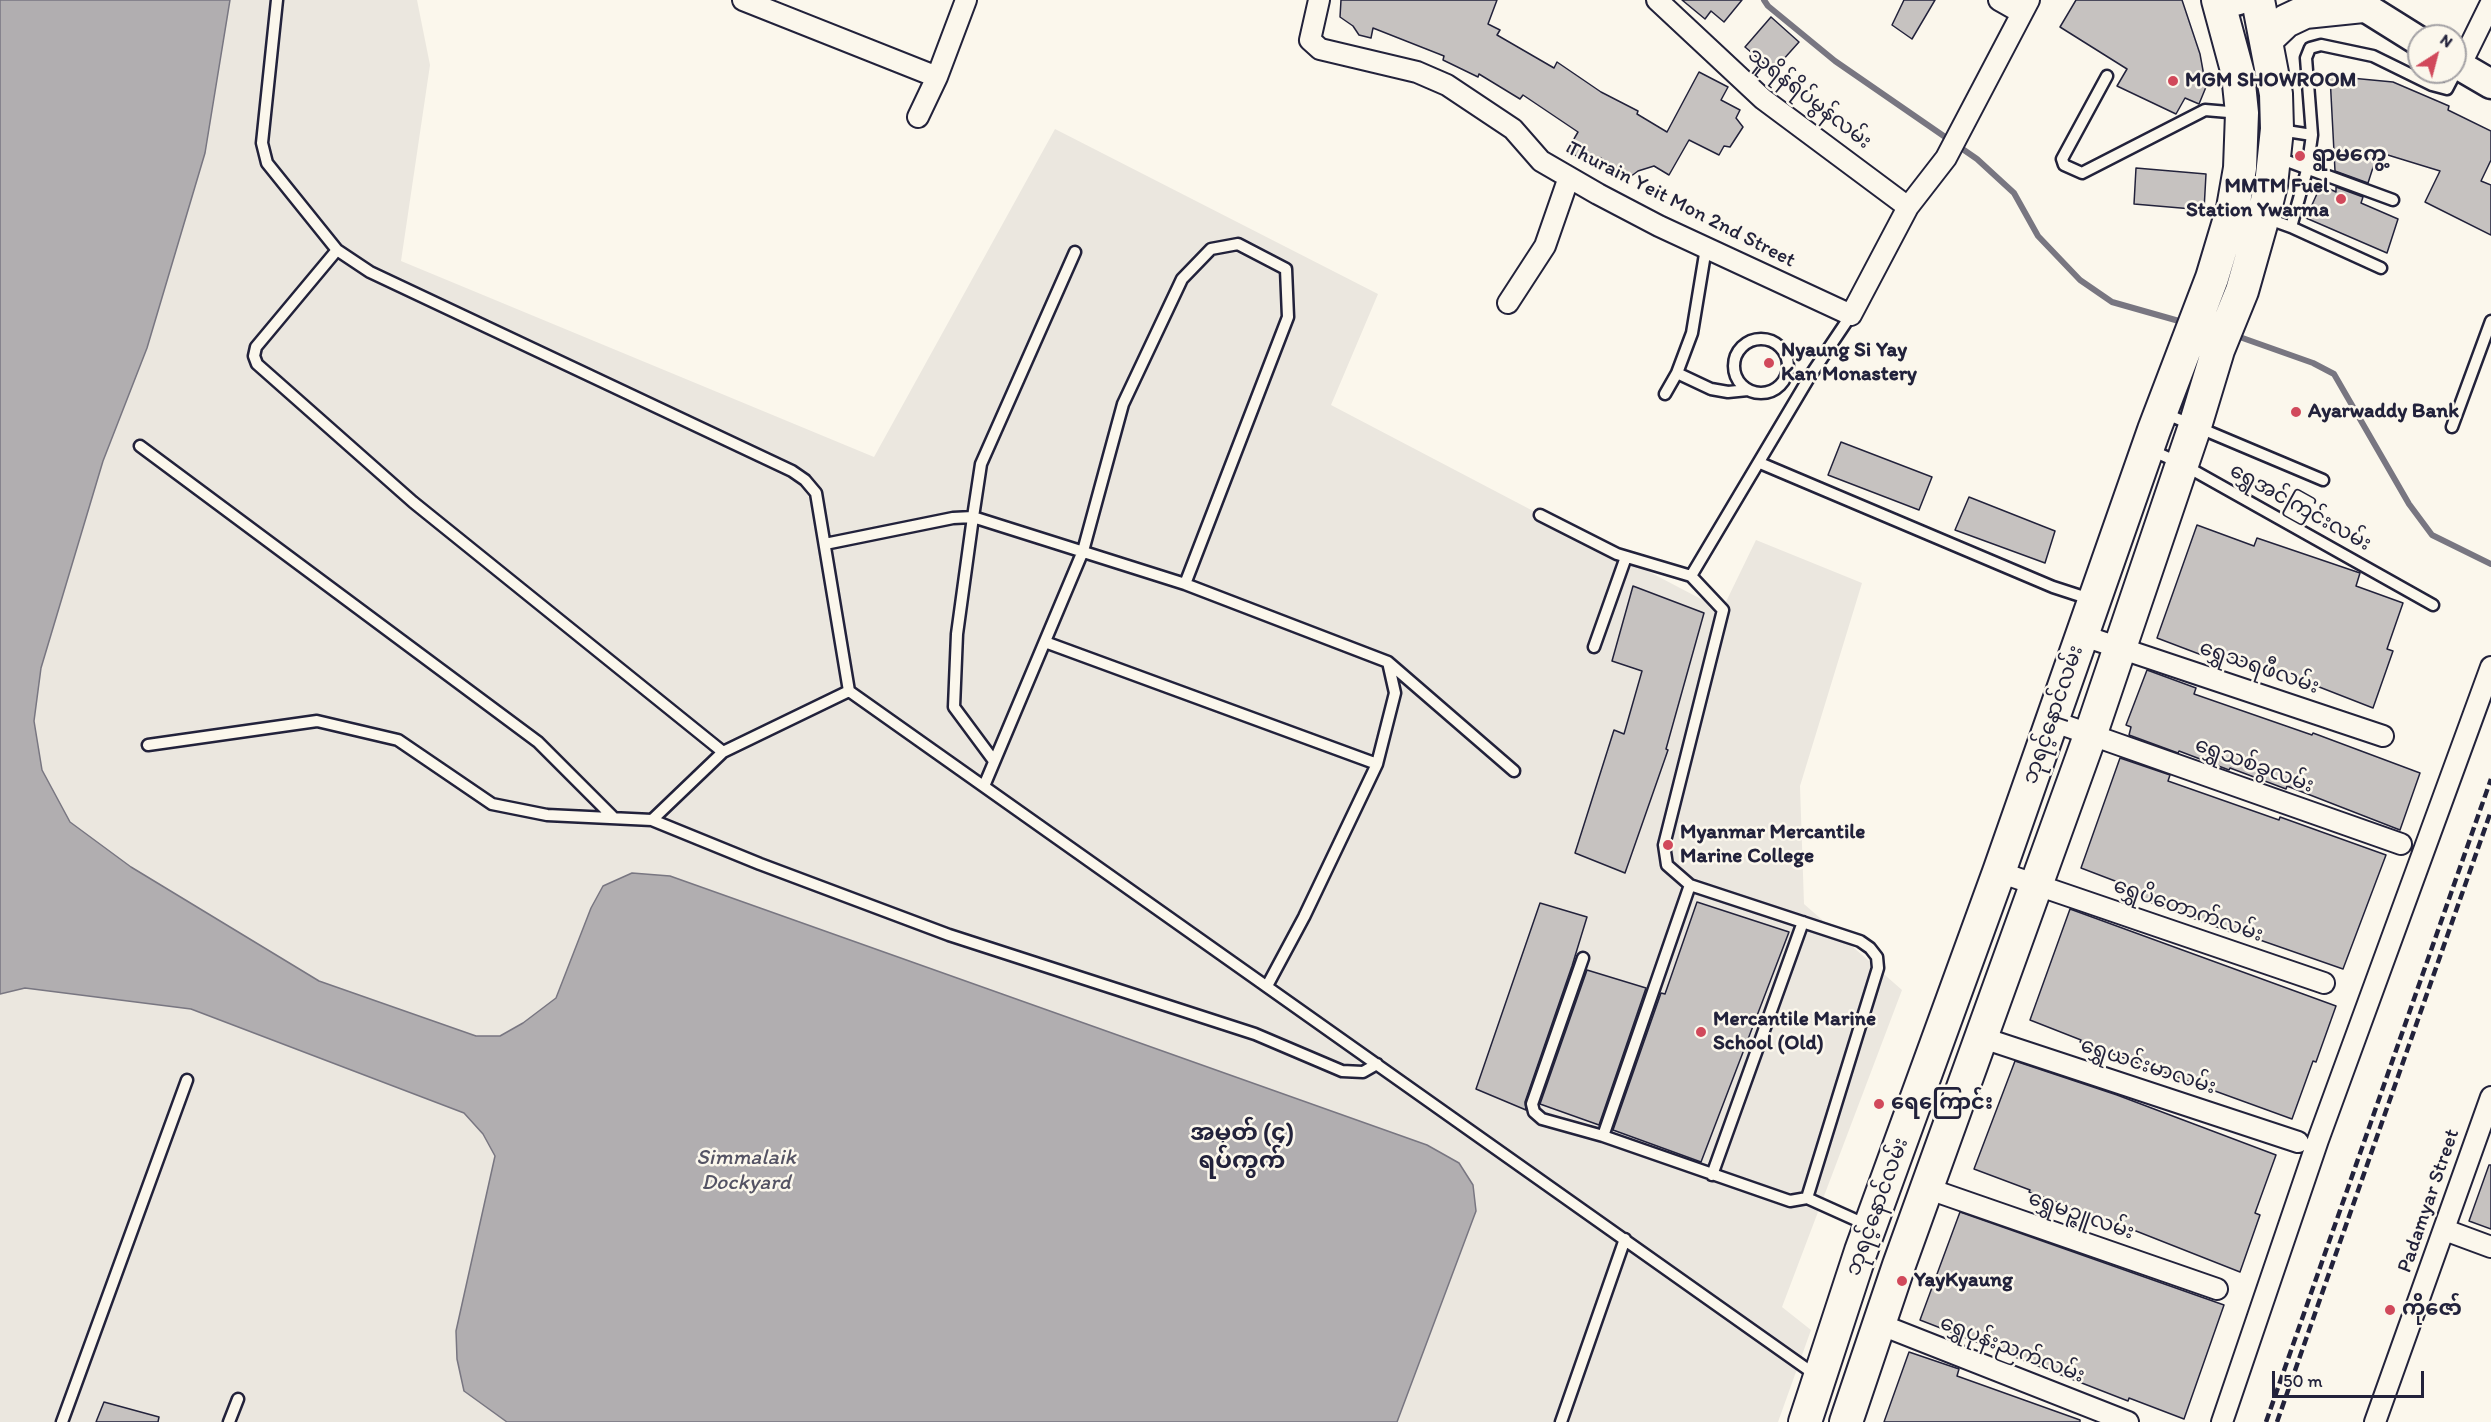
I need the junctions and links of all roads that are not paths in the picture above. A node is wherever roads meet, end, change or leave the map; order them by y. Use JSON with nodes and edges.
{"nodes":[{"id":1,"x":277,"y":0,"type":"edge"},
{"id":2,"x":743,"y":0,"type":"edge"},
{"id":3,"x":966,"y":0,"type":"edge"},
{"id":4,"x":1319,"y":0,"type":"edge"},
{"id":5,"x":1657,"y":0,"type":"edge"},
{"id":6,"x":1999,"y":0,"type":"edge"},
{"id":7,"x":2258,"y":0,"type":"edge"},
{"id":8,"x":2226,"y":2,"type":"edge"},
{"id":9,"x":2354,"y":2,"type":"edge"},
{"id":10,"x":2491,"y":3,"type":"edge"},
{"id":11,"x":2025,"y":6,"type":"edge"},
{"id":12,"x":2407,"y":34,"type":"edge"},
{"id":13,"x":2267,"y":39,"type":"junction"},
{"id":14,"x":2467,"y":47,"type":"edge"},
{"id":15,"x":2467,"y":71,"type":"edge"},
{"id":16,"x":2407,"y":73,"type":"edge"},
{"id":17,"x":2107,"y":76,"type":"dead end"},
{"id":18,"x":937,"y":77,"type":"junction"},
{"id":19,"x":2430,"y":84,"type":"edge"},
{"id":20,"x":2448,"y":84,"type":"edge"},
{"id":21,"x":2491,"y":84,"type":"edge"},
{"id":22,"x":2242,"y":113,"type":"junction"},
{"id":23,"x":918,"y":117,"type":"dead end"},
{"id":24,"x":2312,"y":135,"type":"junction"},
{"id":25,"x":2275,"y":142,"type":"junction"},
{"id":26,"x":2307,"y":170,"type":"junction"},
{"id":27,"x":1569,"y":177,"type":"junction"},
{"id":28,"x":2393,"y":200,"type":"dead end"},
{"id":29,"x":1908,"y":207,"type":"junction"},
{"id":30,"x":2257,"y":216,"type":"junction"},
{"id":31,"x":1706,"y":248,"type":"junction"},
{"id":32,"x":337,"y":250,"type":"junction"},
{"id":33,"x":1075,"y":252,"type":"dead end"},
{"id":34,"x":2381,"y":268,"type":"dead end"},
{"id":35,"x":1508,"y":303,"type":"dead end"},
{"id":36,"x":1851,"y":315,"type":"junction"},
{"id":37,"x":2491,"y":321,"type":"edge"},
{"id":38,"x":1677,"y":373,"type":"junction"},
{"id":39,"x":1748,"y":390,"type":"junction"},
{"id":40,"x":1665,"y":394,"type":"dead end"},
{"id":41,"x":2161,"y":412,"type":"junction"},
{"id":42,"x":2195,"y":426,"type":"junction"},
{"id":43,"x":2452,"y":428,"type":"dead end"},
{"id":44,"x":140,"y":446,"type":"dead end"},
{"id":45,"x":2148,"y":448,"type":"junction"},
{"id":46,"x":1760,"y":463,"type":"junction"},
{"id":47,"x":2182,"y":464,"type":"junction"},
{"id":48,"x":2323,"y":480,"type":"dead end"},
{"id":49,"x":1540,"y":515,"type":"dead end"},
{"id":50,"x":972,"y":518,"type":"junction"},
{"id":51,"x":825,"y":544,"type":"junction"},
{"id":52,"x":1083,"y":551,"type":"junction"},
{"id":53,"x":1626,"y":557,"type":"junction"},
{"id":54,"x":1691,"y":576,"type":"junction"},
{"id":55,"x":1185,"y":584,"type":"junction"},
{"id":56,"x":2094,"y":600,"type":"junction"},
{"id":57,"x":2433,"y":604,"type":"dead end"},
{"id":58,"x":2081,"y":635,"type":"junction"},
{"id":59,"x":1044,"y":642,"type":"junction"},
{"id":60,"x":2120,"y":646,"type":"junction"},
{"id":61,"x":1593,"y":647,"type":"dead end"},
{"id":62,"x":1388,"y":662,"type":"junction"},
{"id":63,"x":2491,"y":667,"type":"edge"},
{"id":64,"x":849,"y":691,"type":"junction"},
{"id":65,"x":2052,"y":721,"type":"junction"},
{"id":66,"x":2091,"y":733,"type":"junction"},
{"id":67,"x":2383,"y":736,"type":"dead end"},
{"id":68,"x":148,"y":745,"type":"dead end"},
{"id":69,"x":723,"y":752,"type":"junction"},
{"id":70,"x":994,"y":760,"type":"junction"},
{"id":71,"x":1377,"y":764,"type":"junction"},
{"id":72,"x":1514,"y":771,"type":"dead end"},
{"id":73,"x":984,"y":786,"type":"junction"},
{"id":74,"x":614,"y":818,"type":"junction"},
{"id":75,"x":652,"y":820,"type":"junction"},
{"id":76,"x":2401,"y":844,"type":"dead end"},
{"id":77,"x":2000,"y":872,"type":"junction"},
{"id":78,"x":1690,"y":885,"type":"junction"},
{"id":79,"x":2038,"y":885,"type":"junction"},
{"id":80,"x":1803,"y":922,"type":"junction"},
{"id":81,"x":1583,"y":958,"type":"dead end"},
{"id":82,"x":2324,"y":983,"type":"dead end"},
{"id":83,"x":1267,"y":986,"type":"junction"},
{"id":84,"x":1983,"y":1038,"type":"junction"},
{"id":85,"x":1377,"y":1064,"type":"junction"},
{"id":86,"x":187,"y":1080,"type":"dead end"},
{"id":87,"x":2491,"y":1097,"type":"edge"},
{"id":88,"x":1604,"y":1136,"type":"junction"},
{"id":89,"x":2298,"y":1142,"type":"dead end"},
{"id":90,"x":1712,"y":1175,"type":"junction"},
{"id":91,"x":1929,"y":1189,"type":"junction"},
{"id":92,"x":1807,"y":1198,"type":"junction"},
{"id":93,"x":1870,"y":1226,"type":"junction"},
{"id":94,"x":2445,"y":1230,"type":"junction"},
{"id":95,"x":1625,"y":1239,"type":"junction"},
{"id":96,"x":2491,"y":1247,"type":"edge"},
{"id":97,"x":2217,"y":1289,"type":"dead end"},
{"id":98,"x":1879,"y":1324,"type":"junction"},
{"id":99,"x":1820,"y":1378,"type":"junction"},
{"id":100,"x":1858,"y":1391,"type":"junction"},
{"id":101,"x":238,"y":1399,"type":"dead end"},
{"id":102,"x":62,"y":1422,"type":"edge"},
{"id":103,"x":229,"y":1422,"type":"edge"},
{"id":104,"x":1561,"y":1422,"type":"edge"},
{"id":105,"x":1805,"y":1422,"type":"edge"},
{"id":106,"x":1846,"y":1422,"type":"edge"},
{"id":107,"x":2128,"y":1422,"type":"edge"},
{"id":108,"x":2222,"y":1422,"type":"edge"},
{"id":109,"x":2375,"y":1422,"type":"edge"}],
"edges":[{"from":1,"to":32,"type":"lane"},
{"from":2,"to":18,"type":"street"},
{"from":3,"to":18,"type":"street"},
{"from":4,"to":27,"type":"street","name":"Thurain Yeit Mon 2nd Street"},
{"from":5,"to":29,"type":"street","name":"သူရိန်ရိပ်မွန်လမ်း"},
{"from":6,"to":11,"type":"street"},
{"from":7,"to":13,"type":"main road"},
{"from":8,"to":22,"type":"main road","name":"ဘုရင့်နောင်လမ်း"},
{"from":9,"to":12,"type":"main road"},
{"from":9,"to":13,"type":"main road"},
{"from":10,"to":14,"type":"street"},
{"from":11,"to":29,"type":"street"},
{"from":13,"to":25,"type":"main road","name":"ဘုရင့်နောင်လမ်း"},
{"from":15,"to":21,"type":"main road"},
{"from":16,"to":24,"type":"lane"},
{"from":17,"to":22,"type":"lane"},
{"from":18,"to":23,"type":"street"},
{"from":19,"to":20,"type":"lane"},
{"from":22,"to":30,"type":"main road","name":"ဘုရင့်နောင်လမ်း"},
{"from":24,"to":25,"type":"lane"},
{"from":24,"to":26,"type":"lane"},
{"from":25,"to":26,"type":"lane"},
{"from":25,"to":30,"type":"main road","name":"ဘုရင့်နောင်လမ်း"},
{"from":26,"to":28,"type":"lane"},
{"from":26,"to":30,"type":"lane"},
{"from":27,"to":31,"type":"street","name":"Thurain Yeit Mon 2nd Street"},
{"from":27,"to":35,"type":"street"},
{"from":29,"to":36,"type":"street"},
{"from":30,"to":34,"type":"lane"},
{"from":30,"to":41,"type":"main road","name":"ဘုရင့်နောင်လမ်း"},
{"from":30,"to":42,"type":"main road","name":"ဘုရင့်နောင်လမ်း"},
{"from":31,"to":36,"type":"street","name":"Thurain Yeit Mon 2nd Street"},
{"from":31,"to":38,"type":"lane"},
{"from":32,"to":51,"type":"lane"},
{"from":32,"to":69,"type":"lane"},
{"from":33,"to":50,"type":"lane"},
{"from":36,"to":46,"type":"lane"},
{"from":37,"to":43,"type":"lane"},
{"from":38,"to":39,"type":"lane"},
{"from":38,"to":40,"type":"lane"},
{"from":39,"to":39,"type":"lane"},
{"from":41,"to":42,"type":"lane"},
{"from":41,"to":45,"type":"main road","name":"ဘုရင့်နောင်လမ်း"},
{"from":42,"to":47,"type":"main road","name":"ဘုရင့်နောင်လမ်း"},
{"from":42,"to":48,"type":"lane"},
{"from":44,"to":74,"type":"lane"},
{"from":45,"to":47,"type":"lane","name":"ရွှေအင်ကြင်းလမ်း"},
{"from":45,"to":56,"type":"main road","name":"ဘုရင့်နောင်လမ်း"},
{"from":46,"to":54,"type":"lane"},
{"from":46,"to":56,"type":"lane"},
{"from":47,"to":57,"type":"lane","name":"ရွှေအင်ကြင်းလမ်း"},
{"from":47,"to":60,"type":"main road","name":"ဘုရင့်နောင်လမ်း"},
{"from":49,"to":53,"type":"lane"},
{"from":50,"to":51,"type":"lane"},
{"from":50,"to":52,"type":"lane"},
{"from":50,"to":70,"type":"lane"},
{"from":51,"to":64,"type":"lane"},
{"from":52,"to":55,"type":"lane"},
{"from":52,"to":55,"type":"lane"},
{"from":52,"to":59,"type":"lane"},
{"from":53,"to":54,"type":"lane"},
{"from":53,"to":61,"type":"lane"},
{"from":54,"to":78,"type":"lane"},
{"from":55,"to":62,"type":"lane"},
{"from":56,"to":58,"type":"main road","name":"ဘုရင့်နောင်လမ်း"},
{"from":58,"to":60,"type":"street","name":"ရွှေသရဖီလမ်း"},
{"from":58,"to":65,"type":"main road","name":"ဘုရင့်နောင်လမ်း"},
{"from":59,"to":70,"type":"lane"},
{"from":59,"to":71,"type":"lane"},
{"from":60,"to":66,"type":"main road","name":"ဘုရင့်နောင်လမ်း"},
{"from":60,"to":67,"type":"street","name":"ရွှေသရဖီလမ်း"},
{"from":62,"to":71,"type":"lane"},
{"from":62,"to":72,"type":"lane"},
{"from":63,"to":108,"type":"street"},
{"from":64,"to":69,"type":"lane"},
{"from":64,"to":73,"type":"lane"},
{"from":65,"to":66,"type":"street","name":"ရွှေသစ်ခွလမ်း"},
{"from":65,"to":77,"type":"main road","name":"ဘုရင့်နောင်လမ်း"},
{"from":66,"to":76,"type":"street","name":"ရွှေသစ်ခွလမ်း"},
{"from":66,"to":79,"type":"main road","name":"ဘုရင့်နောင်လမ်း"},
{"from":68,"to":74,"type":"lane"},
{"from":69,"to":75,"type":"lane"},
{"from":70,"to":73,"type":"lane"},
{"from":71,"to":83,"type":"lane"},
{"from":73,"to":83,"type":"lane"},
{"from":74,"to":75,"type":"lane"},
{"from":75,"to":85,"type":"lane"},
{"from":77,"to":79,"type":"street","name":"ရွှေပိတောက်လမ်း"},
{"from":77,"to":93,"type":"main road","name":"ဘုရင့်နောင်လမ်း"},
{"from":78,"to":80,"type":"lane"},
{"from":78,"to":88,"type":"lane"},
{"from":79,"to":82,"type":"street","name":"ရွှေပိတောက်လမ်း"},
{"from":79,"to":84,"type":"main road","name":"ဘုရင့်နောင်လမ်း"},
{"from":80,"to":90,"type":"lane"},
{"from":80,"to":92,"type":"lane"},
{"from":81,"to":88,"type":"lane"},
{"from":83,"to":85,"type":"lane"},
{"from":84,"to":89,"type":"street","name":"ရွှေယင်းမာလမ်း"},
{"from":84,"to":91,"type":"main road","name":"ဘုရင့်နောင်လမ်း"},
{"from":85,"to":95,"type":"lane"},
{"from":86,"to":102,"type":"lane"},
{"from":87,"to":94,"type":"street","name":"Padamyar Street"},
{"from":88,"to":90,"type":"lane"},
{"from":90,"to":92,"type":"lane"},
{"from":91,"to":97,"type":"street","name":"ရွှေမဉ္ဇူလမ်း"},
{"from":91,"to":98,"type":"main road","name":"ဘုရင့်နောင်လမ်း"},
{"from":92,"to":93,"type":"lane"},
{"from":93,"to":99,"type":"main road","name":"ဘုရင့်နောင်လမ်း"},
{"from":94,"to":96,"type":"street"},
{"from":94,"to":109,"type":"street","name":"Padamyar Street"},
{"from":95,"to":99,"type":"lane"},
{"from":95,"to":104,"type":"lane"},
{"from":98,"to":100,"type":"main road","name":"ဘုရင့်နောင်လမ်း"},
{"from":98,"to":107,"type":"street","name":"ရွှေပုန်းညက်လမ်း"},
{"from":99,"to":100,"type":"street"},
{"from":99,"to":105,"type":"main road","name":"ဘုရင့်နောင်လမ်း"},
{"from":100,"to":106,"type":"main road","name":"ဘုရင့်နောင်လမ်း"},
{"from":101,"to":103,"type":"lane"}]}
